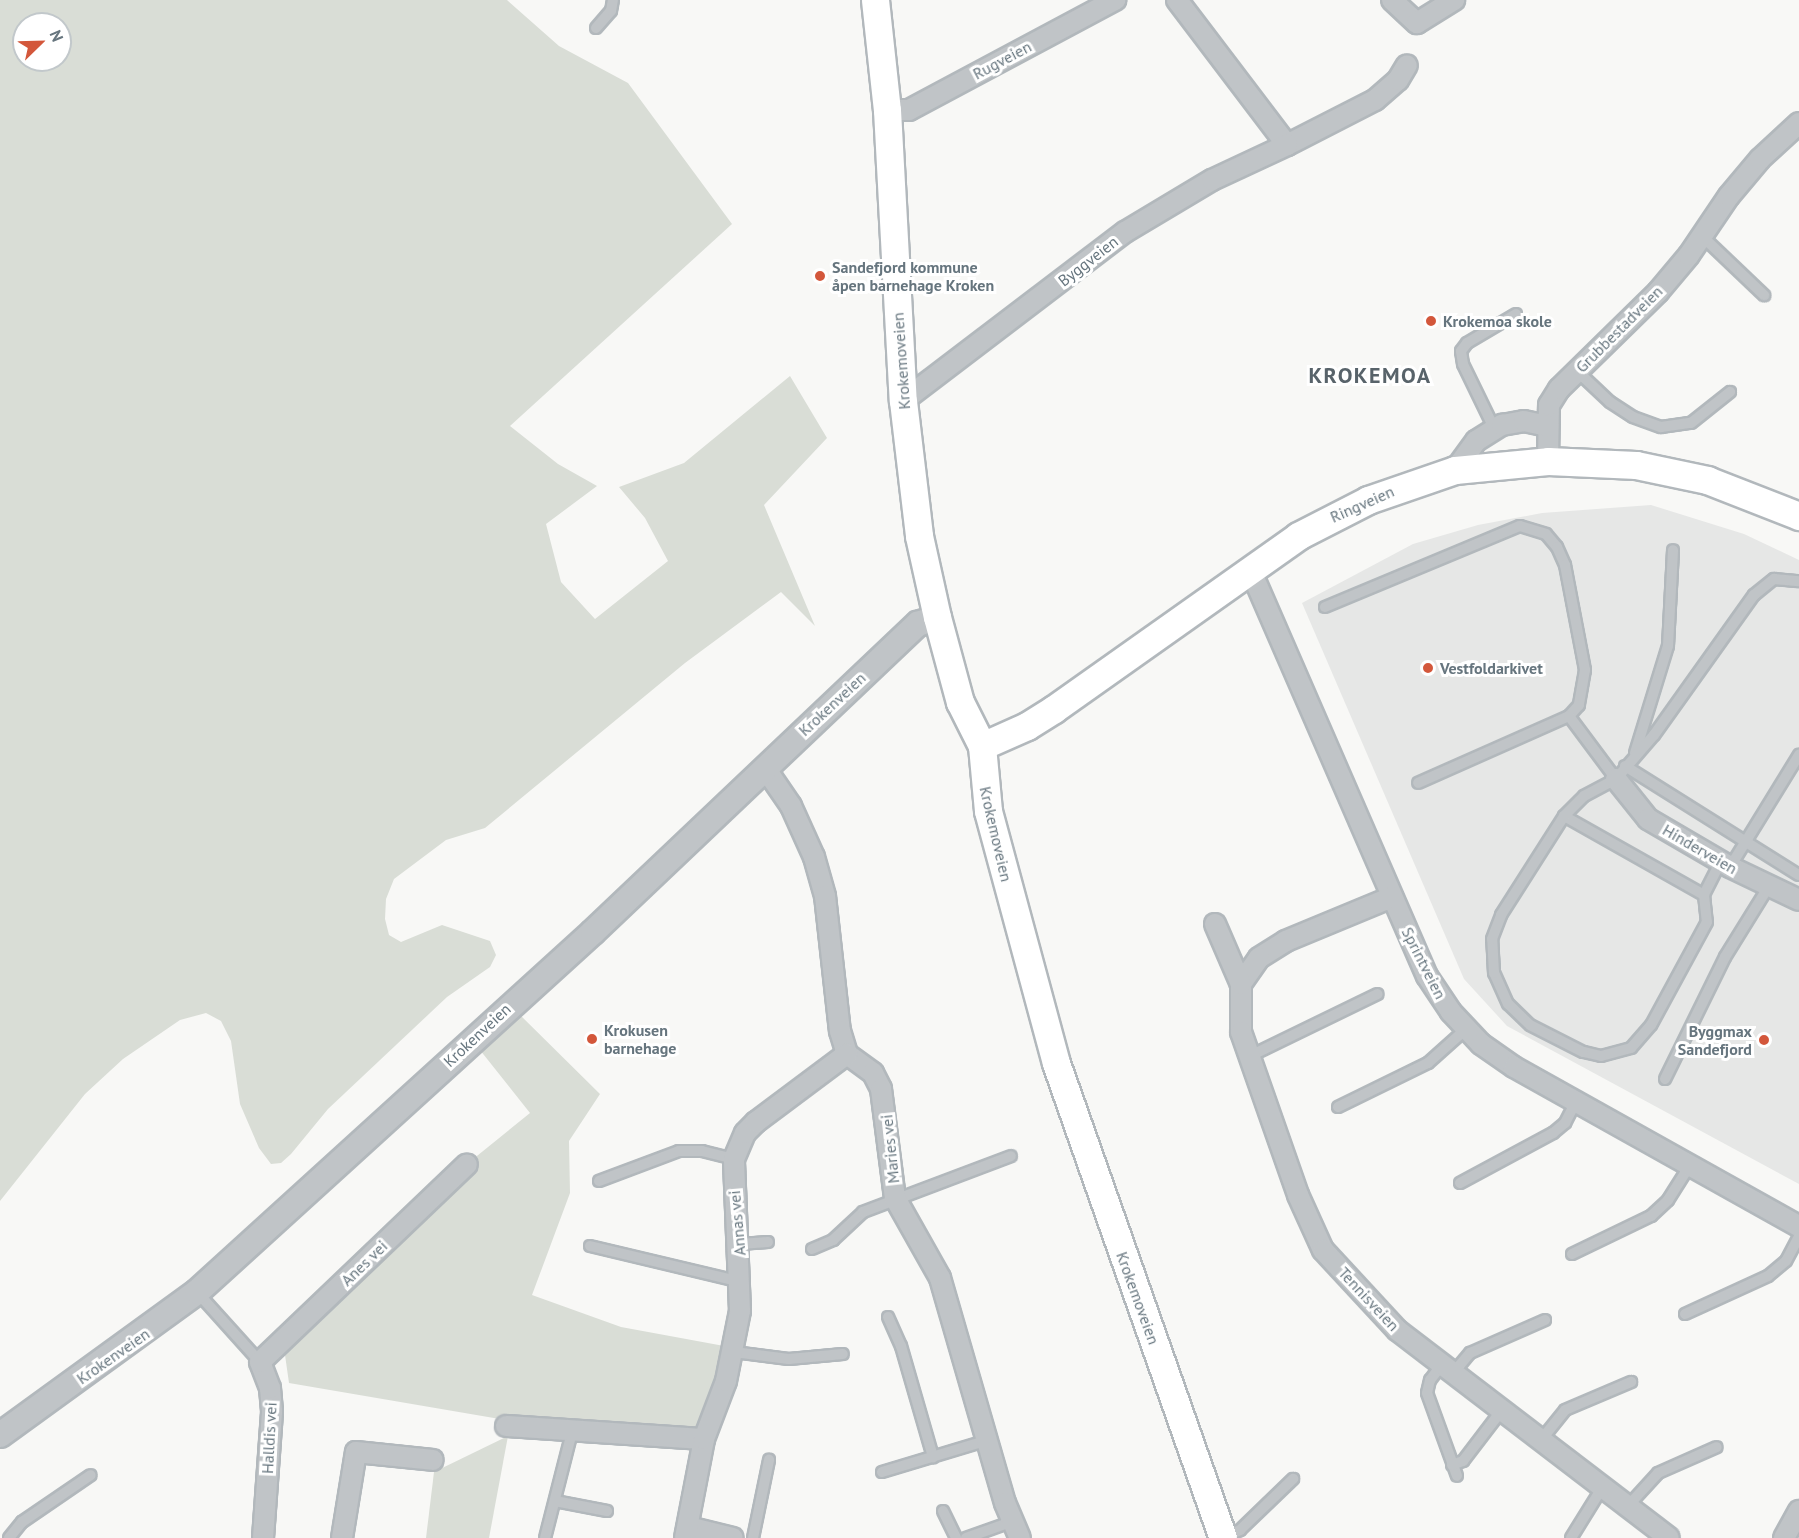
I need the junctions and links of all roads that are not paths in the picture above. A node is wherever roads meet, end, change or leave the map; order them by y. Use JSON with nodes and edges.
{"nodes":[{"id":1,"x":613,"y":0,"type":"edge"},
{"id":2,"x":875,"y":0,"type":"edge"},
{"id":3,"x":1115,"y":0,"type":"edge"},
{"id":4,"x":1177,"y":0,"type":"edge"},
{"id":5,"x":1392,"y":0,"type":"edge"},
{"id":6,"x":1454,"y":0,"type":"edge"},
{"id":7,"x":596,"y":28,"type":"dead end"},
{"id":8,"x":1407,"y":65,"type":"dead end"},
{"id":9,"x":887,"y":110,"type":"junction"},
{"id":10,"x":1798,"y":126,"type":"edge"},
{"id":11,"x":1287,"y":145,"type":"junction"},
{"id":12,"x":1702,"y":236,"type":"junction"},
{"id":13,"x":1764,"y":295,"type":"dead end"},
{"id":14,"x":1516,"y":314,"type":"dead end"},
{"id":15,"x":1577,"y":371,"type":"junction"},
{"id":16,"x":1730,"y":392,"type":"dead end"},
{"id":17,"x":903,"y":402,"type":"junction"},
{"id":18,"x":1548,"y":426,"type":"junction"},
{"id":19,"x":1494,"y":430,"type":"junction"},
{"id":20,"x":1548,"y":461,"type":"junction"},
{"id":21,"x":1455,"y":470,"type":"junction"},
{"id":22,"x":1799,"y":516,"type":"edge"},
{"id":23,"x":1673,"y":550,"type":"dead end"},
{"id":24,"x":1250,"y":569,"type":"junction"},
{"id":25,"x":1799,"y":581,"type":"edge"},
{"id":26,"x":1325,"y":607,"type":"dead end"},
{"id":27,"x":937,"y":617,"type":"junction"},
{"id":28,"x":1569,"y":716,"type":"junction"},
{"id":29,"x":982,"y":746,"type":"junction"},
{"id":30,"x":1635,"y":753,"type":"junction"},
{"id":31,"x":1799,"y":755,"type":"edge"},
{"id":32,"x":765,"y":768,"type":"junction"},
{"id":33,"x":1621,"y":773,"type":"junction"},
{"id":34,"x":1418,"y":783,"type":"dead end"},
{"id":35,"x":1564,"y":816,"type":"junction"},
{"id":36,"x":1745,"y":842,"type":"junction"},
{"id":37,"x":1725,"y":864,"type":"junction"},
{"id":38,"x":1799,"y":875,"type":"edge"},
{"id":39,"x":1769,"y":886,"type":"junction"},
{"id":40,"x":1704,"y":895,"type":"junction"},
{"id":41,"x":1392,"y":897,"type":"junction"},
{"id":42,"x":1799,"y":900,"type":"edge"},
{"id":43,"x":1215,"y":924,"type":"dead end"},
{"id":44,"x":1240,"y":984,"type":"junction"},
{"id":45,"x":1378,"y":994,"type":"dead end"},
{"id":46,"x":1466,"y":1029,"type":"junction"},
{"id":47,"x":848,"y":1054,"type":"junction"},
{"id":48,"x":1248,"y":1057,"type":"junction"},
{"id":49,"x":1665,"y":1079,"type":"dead end"},
{"id":50,"x":1576,"y":1101,"type":"junction"},
{"id":51,"x":1338,"y":1107,"type":"dead end"},
{"id":52,"x":1011,"y":1156,"type":"dead end"},
{"id":53,"x":734,"y":1159,"type":"junction"},
{"id":54,"x":467,"y":1164,"type":"dead end"},
{"id":55,"x":1690,"y":1165,"type":"junction"},
{"id":56,"x":599,"y":1181,"type":"dead end"},
{"id":57,"x":1460,"y":1183,"type":"dead end"},
{"id":58,"x":895,"y":1198,"type":"junction"},
{"id":59,"x":1799,"y":1226,"type":"edge"},
{"id":60,"x":1799,"y":1237,"type":"edge"},
{"id":61,"x":768,"y":1242,"type":"dead end"},
{"id":62,"x":740,"y":1244,"type":"junction"},
{"id":63,"x":590,"y":1246,"type":"dead end"},
{"id":64,"x":812,"y":1249,"type":"dead end"},
{"id":65,"x":1572,"y":1254,"type":"dead end"},
{"id":66,"x":741,"y":1282,"type":"junction"},
{"id":67,"x":197,"y":1292,"type":"junction"},
{"id":68,"x":1685,"y":1314,"type":"dead end"},
{"id":69,"x":888,"y":1317,"type":"dead end"},
{"id":70,"x":1545,"y":1320,"type":"dead end"},
{"id":71,"x":734,"y":1352,"type":"junction"},
{"id":72,"x":843,"y":1354,"type":"dead end"},
{"id":73,"x":260,"y":1362,"type":"junction"},
{"id":74,"x":1449,"y":1367,"type":"junction"},
{"id":75,"x":1631,"y":1382,"type":"dead end"},
{"id":76,"x":1502,"y":1410,"type":"junction"},
{"id":77,"x":506,"y":1426,"type":"dead end"},
{"id":78,"x":572,"y":1432,"type":"junction"},
{"id":79,"x":0,"y":1435,"type":"edge"},
{"id":80,"x":704,"y":1439,"type":"junction"},
{"id":81,"x":988,"y":1440,"type":"junction"},
{"id":82,"x":1541,"y":1440,"type":"junction"},
{"id":83,"x":1717,"y":1448,"type":"dead end"},
{"id":84,"x":933,"y":1457,"type":"junction"},
{"id":85,"x":433,"y":1460,"type":"dead end"},
{"id":86,"x":769,"y":1460,"type":"dead end"},
{"id":87,"x":1452,"y":1465,"type":"junction"},
{"id":88,"x":882,"y":1472,"type":"dead end"},
{"id":89,"x":91,"y":1475,"type":"dead end"},
{"id":90,"x":1457,"y":1476,"type":"dead end"},
{"id":91,"x":1293,"y":1479,"type":"dead end"},
{"id":92,"x":1602,"y":1488,"type":"junction"},
{"id":93,"x":555,"y":1501,"type":"junction"},
{"id":94,"x":1627,"y":1507,"type":"junction"},
{"id":95,"x":608,"y":1511,"type":"dead end"},
{"id":96,"x":943,"y":1511,"type":"dead end"},
{"id":97,"x":1799,"y":1511,"type":"edge"},
{"id":98,"x":1015,"y":1530,"type":"edge"},
{"id":99,"x":687,"y":1532,"type":"edge"},
{"id":100,"x":9,"y":1538,"type":"edge"},
{"id":101,"x":263,"y":1538,"type":"edge"},
{"id":102,"x":342,"y":1538,"type":"edge"},
{"id":103,"x":545,"y":1538,"type":"edge"},
{"id":104,"x":733,"y":1538,"type":"edge"},
{"id":105,"x":753,"y":1538,"type":"edge"},
{"id":106,"x":956,"y":1538,"type":"edge"},
{"id":107,"x":966,"y":1538,"type":"edge"},
{"id":108,"x":1223,"y":1538,"type":"edge"},
{"id":109,"x":1572,"y":1538,"type":"edge"},
{"id":110,"x":1669,"y":1538,"type":"edge"},
{"id":111,"x":1784,"y":1538,"type":"edge"}],
"edges":[{"from":1,"to":7,"type":"lane"},
{"from":2,"to":9,"type":"main road","name":"Krokemoveien"},
{"from":3,"to":9,"type":"street","name":"Rugveien"},
{"from":4,"to":11,"type":"street"},
{"from":5,"to":6,"type":"street"},
{"from":8,"to":11,"type":"street","name":"Byggveien"},
{"from":9,"to":17,"type":"main road","name":"Krokemoveien"},
{"from":10,"to":12,"type":"street","name":"Grubbestadveien"},
{"from":11,"to":17,"type":"street","name":"Byggveien"},
{"from":12,"to":13,"type":"lane"},
{"from":12,"to":15,"type":"street","name":"Grubbestadveien"},
{"from":14,"to":19,"type":"lane"},
{"from":15,"to":16,"type":"lane"},
{"from":15,"to":18,"type":"street","name":"Grubbestadveien"},
{"from":17,"to":27,"type":"main road","name":"Krokemoveien"},
{"from":18,"to":19,"type":"street"},
{"from":18,"to":20,"type":"street","name":"Grubbestadveien"},
{"from":19,"to":21,"type":"street"},
{"from":20,"to":21,"type":"main road","name":"Ringveien"},
{"from":20,"to":22,"type":"main road","name":"Ringveien"},
{"from":21,"to":24,"type":"main road","name":"Ringveien"},
{"from":23,"to":30,"type":"lane"},
{"from":24,"to":29,"type":"main road","name":"Ringveien"},
{"from":24,"to":41,"type":"street","name":"Sprintveien"},
{"from":25,"to":30,"type":"lane"},
{"from":26,"to":28,"type":"lane"},
{"from":27,"to":29,"type":"main road","name":"Krokemoveien"},
{"from":27,"to":32,"type":"street","name":"Krokenveien"},
{"from":28,"to":33,"type":"lane"},
{"from":28,"to":34,"type":"lane"},
{"from":29,"to":108,"type":"main road","name":"Krokemoveien"},
{"from":30,"to":33,"type":"lane"},
{"from":31,"to":36,"type":"lane"},
{"from":32,"to":47,"type":"street"},
{"from":32,"to":67,"type":"street","name":"Krokenveien"},
{"from":33,"to":35,"type":"lane"},
{"from":33,"to":36,"type":"lane"},
{"from":33,"to":37,"type":"street","name":"Hinderveien"},
{"from":35,"to":40,"type":"lane"},
{"from":35,"to":40,"type":"lane"},
{"from":36,"to":37,"type":"lane"},
{"from":36,"to":38,"type":"lane"},
{"from":37,"to":39,"type":"street","name":"Hinderveien"},
{"from":37,"to":40,"type":"lane"},
{"from":39,"to":42,"type":"street","name":"Hinderveien"},
{"from":39,"to":49,"type":"lane"},
{"from":41,"to":44,"type":"street"},
{"from":41,"to":46,"type":"street","name":"Sprintveien"},
{"from":43,"to":44,"type":"street","name":"Tennisveien"},
{"from":44,"to":48,"type":"street","name":"Tennisveien"},
{"from":45,"to":48,"type":"lane"},
{"from":46,"to":50,"type":"street","name":"Sprintveien"},
{"from":46,"to":51,"type":"lane"},
{"from":47,"to":53,"type":"street","name":"Annas vei"},
{"from":47,"to":58,"type":"street","name":"Maries vei"},
{"from":48,"to":74,"type":"street","name":"Tennisveien"},
{"from":50,"to":55,"type":"street","name":"Sprintveien"},
{"from":50,"to":57,"type":"lane"},
{"from":52,"to":58,"type":"lane"},
{"from":53,"to":56,"type":"lane"},
{"from":53,"to":62,"type":"street","name":"Annas vei"},
{"from":54,"to":73,"type":"street","name":"Anes vei"},
{"from":55,"to":59,"type":"street","name":"Sprintveien"},
{"from":55,"to":65,"type":"lane"},
{"from":58,"to":64,"type":"lane"},
{"from":58,"to":81,"type":"street","name":"Maries vei"},
{"from":60,"to":68,"type":"lane"},
{"from":61,"to":62,"type":"lane"},
{"from":62,"to":66,"type":"street","name":"Annas vei"},
{"from":63,"to":66,"type":"lane"},
{"from":66,"to":71,"type":"street","name":"Annas vei"},
{"from":67,"to":73,"type":"lane","name":"Halldis vei"},
{"from":67,"to":79,"type":"street","name":"Krokenveien"},
{"from":69,"to":84,"type":"lane"},
{"from":70,"to":74,"type":"lane"},
{"from":71,"to":72,"type":"lane"},
{"from":71,"to":80,"type":"street","name":"Annas vei"},
{"from":73,"to":101,"type":"street","name":"Halldis vei"},
{"from":74,"to":76,"type":"street","name":"Tennisveien"},
{"from":74,"to":87,"type":"lane"},
{"from":75,"to":82,"type":"lane"},
{"from":76,"to":82,"type":"street","name":"Tennisveien"},
{"from":76,"to":87,"type":"lane"},
{"from":77,"to":78,"type":"street"},
{"from":78,"to":80,"type":"street"},
{"from":78,"to":93,"type":"lane"},
{"from":80,"to":99,"type":"street","name":"Annas vei"},
{"from":81,"to":84,"type":"lane"},
{"from":81,"to":98,"type":"street","name":"Maries vei"},
{"from":82,"to":92,"type":"street","name":"Tennisveien"},
{"from":83,"to":94,"type":"lane"},
{"from":84,"to":88,"type":"lane"},
{"from":85,"to":102,"type":"street"},
{"from":86,"to":105,"type":"lane"},
{"from":87,"to":90,"type":"lane"},
{"from":89,"to":100,"type":"lane"},
{"from":91,"to":108,"type":"lane"},
{"from":92,"to":94,"type":"street","name":"Tennisveien"},
{"from":92,"to":109,"type":"lane"},
{"from":93,"to":95,"type":"lane"},
{"from":93,"to":103,"type":"lane"},
{"from":94,"to":110,"type":"street","name":"Tennisveien"},
{"from":96,"to":106,"type":"lane"},
{"from":97,"to":111,"type":"street"},
{"from":98,"to":107,"type":"lane"},
{"from":99,"to":104,"type":"street","name":"Annas vei"}]}
